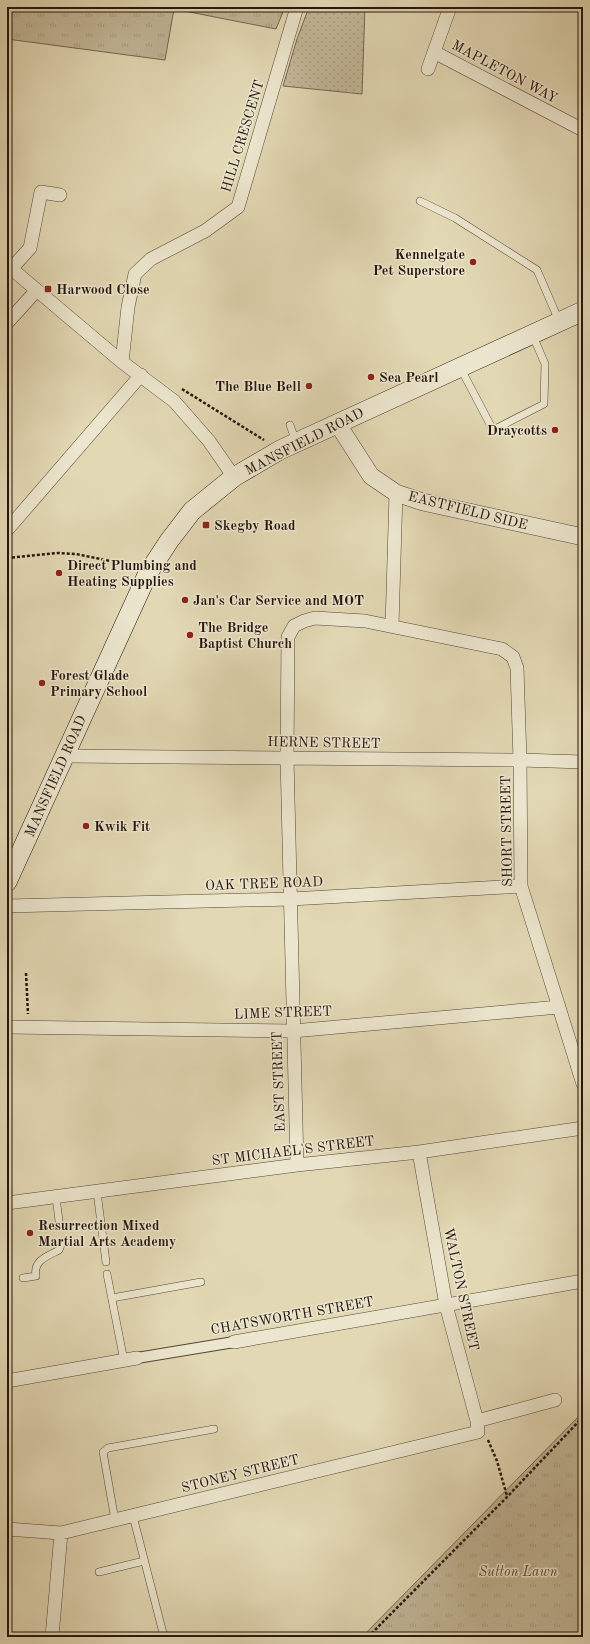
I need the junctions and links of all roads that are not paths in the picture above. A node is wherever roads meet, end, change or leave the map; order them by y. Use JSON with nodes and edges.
{"nodes":[{"id":1,"x":297,"y":7,"type":"edge"},
{"id":2,"x":450,"y":7,"type":"edge"},
{"id":3,"x":434,"y":52,"type":"junction"},
{"id":4,"x":428,"y":69,"type":"dead end"},
{"id":5,"x":583,"y":130,"type":"edge"},
{"id":6,"x":60,"y":195,"type":"dead end"},
{"id":7,"x":420,"y":201,"type":"dead end"},
{"id":8,"x":9,"y":266,"type":"edge"},
{"id":9,"x":36,"y":291,"type":"junction"},
{"id":10,"x":583,"y":311,"type":"edge"},
{"id":11,"x":559,"y":322,"type":"junction"},
{"id":12,"x":7,"y":323,"type":"edge"},
{"id":13,"x":532,"y":334,"type":"junction"},
{"id":14,"x":122,"y":362,"type":"junction"},
{"id":15,"x":460,"y":367,"type":"junction"},
{"id":16,"x":141,"y":375,"type":"junction"},
{"id":17,"x":337,"y":423,"type":"junction"},
{"id":18,"x":234,"y":477,"type":"junction"},
{"id":19,"x":396,"y":492,"type":"junction"},
{"id":20,"x":7,"y":530,"type":"edge"},
{"id":21,"x":583,"y":537,"type":"edge"},
{"id":22,"x":392,"y":626,"type":"junction"},
{"id":23,"x":65,"y":756,"type":"junction"},
{"id":24,"x":287,"y":758,"type":"junction"},
{"id":25,"x":520,"y":760,"type":"junction"},
{"id":26,"x":583,"y":762,"type":"edge"},
{"id":27,"x":7,"y":882,"type":"edge"},
{"id":28,"x":522,"y":886,"type":"junction"},
{"id":29,"x":291,"y":899,"type":"junction"},
{"id":30,"x":7,"y":906,"type":"edge"},
{"id":31,"x":559,"y":1007,"type":"junction"},
{"id":32,"x":7,"y":1027,"type":"edge"},
{"id":33,"x":293,"y":1031,"type":"junction"},
{"id":34,"x":583,"y":1084,"type":"edge"},
{"id":35,"x":583,"y":1128,"type":"edge"},
{"id":36,"x":419,"y":1152,"type":"junction"},
{"id":37,"x":297,"y":1165,"type":"junction"},
{"id":38,"x":97,"y":1192,"type":"junction"},
{"id":39,"x":56,"y":1197,"type":"junction"},
{"id":40,"x":7,"y":1204,"type":"edge"},
{"id":41,"x":59,"y":1221,"type":"dead end"},
{"id":42,"x":62,"y":1242,"type":"dead end"},
{"id":43,"x":106,"y":1262,"type":"dead end"},
{"id":44,"x":107,"y":1274,"type":"dead end"},
{"id":45,"x":23,"y":1278,"type":"dead end"},
{"id":46,"x":583,"y":1281,"type":"edge"},
{"id":47,"x":201,"y":1282,"type":"dead end"},
{"id":48,"x":112,"y":1298,"type":"junction"},
{"id":49,"x":446,"y":1304,"type":"junction"},
{"id":50,"x":234,"y":1342,"type":"joint"},
{"id":51,"x":130,"y":1359,"type":"junction"},
{"id":52,"x":7,"y":1381,"type":"edge"},
{"id":53,"x":555,"y":1400,"type":"dead end"},
{"id":54,"x":478,"y":1427,"type":"junction"},
{"id":55,"x":214,"y":1429,"type":"dead end"},
{"id":56,"x":133,"y":1516,"type":"junction"},
{"id":57,"x":115,"y":1520,"type":"junction"},
{"id":58,"x":7,"y":1529,"type":"edge"},
{"id":59,"x":62,"y":1533,"type":"junction"},
{"id":60,"x":144,"y":1561,"type":"junction"},
{"id":61,"x":98,"y":1572,"type":"dead end"},
{"id":62,"x":52,"y":1637,"type":"edge"},
{"id":63,"x":164,"y":1637,"type":"edge"}],
"edges":[{"from":1,"to":14,"type":"street","name":"HILL CRESCENT"},
{"from":2,"to":3,"type":"street","name":"MAPLETON WAY"},
{"from":3,"to":4,"type":"street","name":"MAPLETON WAY"},
{"from":3,"to":5,"type":"street","name":"MAPLETON WAY"},
{"from":6,"to":8,"type":"street"},
{"from":7,"to":11,"type":"lane"},
{"from":8,"to":9,"type":"street"},
{"from":9,"to":12,"type":"street"},
{"from":9,"to":14,"type":"street"},
{"from":10,"to":11,"type":"main road","name":"MANSFIELD ROAD"},
{"from":11,"to":13,"type":"main road","name":"MANSFIELD ROAD"},
{"from":13,"to":15,"type":"main road","name":"MANSFIELD ROAD"},
{"from":13,"to":15,"type":"lane"},
{"from":14,"to":16,"type":"street"},
{"from":15,"to":17,"type":"main road","name":"MANSFIELD ROAD"},
{"from":16,"to":18,"type":"street"},
{"from":16,"to":20,"type":"street"},
{"from":17,"to":18,"type":"main road","name":"MANSFIELD ROAD"},
{"from":17,"to":19,"type":"street","name":"EASTFIELD SIDE"},
{"from":18,"to":23,"type":"main road","name":"MANSFIELD ROAD"},
{"from":19,"to":21,"type":"street","name":"EASTFIELD SIDE"},
{"from":19,"to":22,"type":"street"},
{"from":22,"to":24,"type":"street","name":"EAST STREET"},
{"from":22,"to":25,"type":"street","name":"SHORT STREET"},
{"from":23,"to":24,"type":"street","name":"HERNE STREET"},
{"from":23,"to":27,"type":"main road","name":"MANSFIELD ROAD"},
{"from":24,"to":25,"type":"street","name":"HERNE STREET"},
{"from":24,"to":29,"type":"street","name":"EAST STREET"},
{"from":25,"to":26,"type":"street","name":"HERNE STREET"},
{"from":25,"to":28,"type":"street","name":"SHORT STREET"},
{"from":28,"to":29,"type":"street","name":"OAK TREE ROAD"},
{"from":28,"to":31,"type":"street","name":"SHORT STREET"},
{"from":29,"to":30,"type":"street","name":"OAK TREE ROAD"},
{"from":29,"to":33,"type":"street","name":"EAST STREET"},
{"from":31,"to":33,"type":"street","name":"LIME STREET"},
{"from":31,"to":34,"type":"street","name":"SHORT STREET"},
{"from":32,"to":33,"type":"street","name":"LIME STREET"},
{"from":33,"to":37,"type":"street","name":"EAST STREET"},
{"from":35,"to":36,"type":"street","name":"ST MICHAEL'S STREET"},
{"from":36,"to":37,"type":"street","name":"ST MICHAEL'S STREET"},
{"from":36,"to":49,"type":"street","name":"WALTON STREET"},
{"from":37,"to":38,"type":"street","name":"ST MICHAEL'S STREET"},
{"from":38,"to":39,"type":"street","name":"ST MICHAEL'S STREET"},
{"from":38,"to":43,"type":"lane"},
{"from":39,"to":40,"type":"street","name":"ST MICHAEL'S STREET"},
{"from":39,"to":41,"type":"lane"},
{"from":42,"to":45,"type":"lane"},
{"from":44,"to":48,"type":"lane"},
{"from":46,"to":49,"type":"street","name":"CHATSWORTH STREET"},
{"from":47,"to":48,"type":"lane"},
{"from":48,"to":51,"type":"lane"},
{"from":49,"to":50,"type":"street","name":"CHATSWORTH STREET"},
{"from":49,"to":54,"type":"street","name":"WALTON STREET"},
{"from":50,"to":51,"type":"street","name":"CHATSWORTH STREET"},
{"from":51,"to":52,"type":"street","name":"CHATSWORTH STREET"},
{"from":53,"to":54,"type":"street","name":"STONEY STREET"},
{"from":54,"to":56,"type":"street","name":"STONEY STREET"},
{"from":55,"to":57,"type":"lane"},
{"from":56,"to":57,"type":"street","name":"STONEY STREET"},
{"from":56,"to":60,"type":"lane"},
{"from":57,"to":59,"type":"street","name":"STONEY STREET"},
{"from":58,"to":59,"type":"street","name":"STONEY STREET"},
{"from":59,"to":62,"type":"street"},
{"from":60,"to":61,"type":"lane"},
{"from":60,"to":63,"type":"lane"}]}
